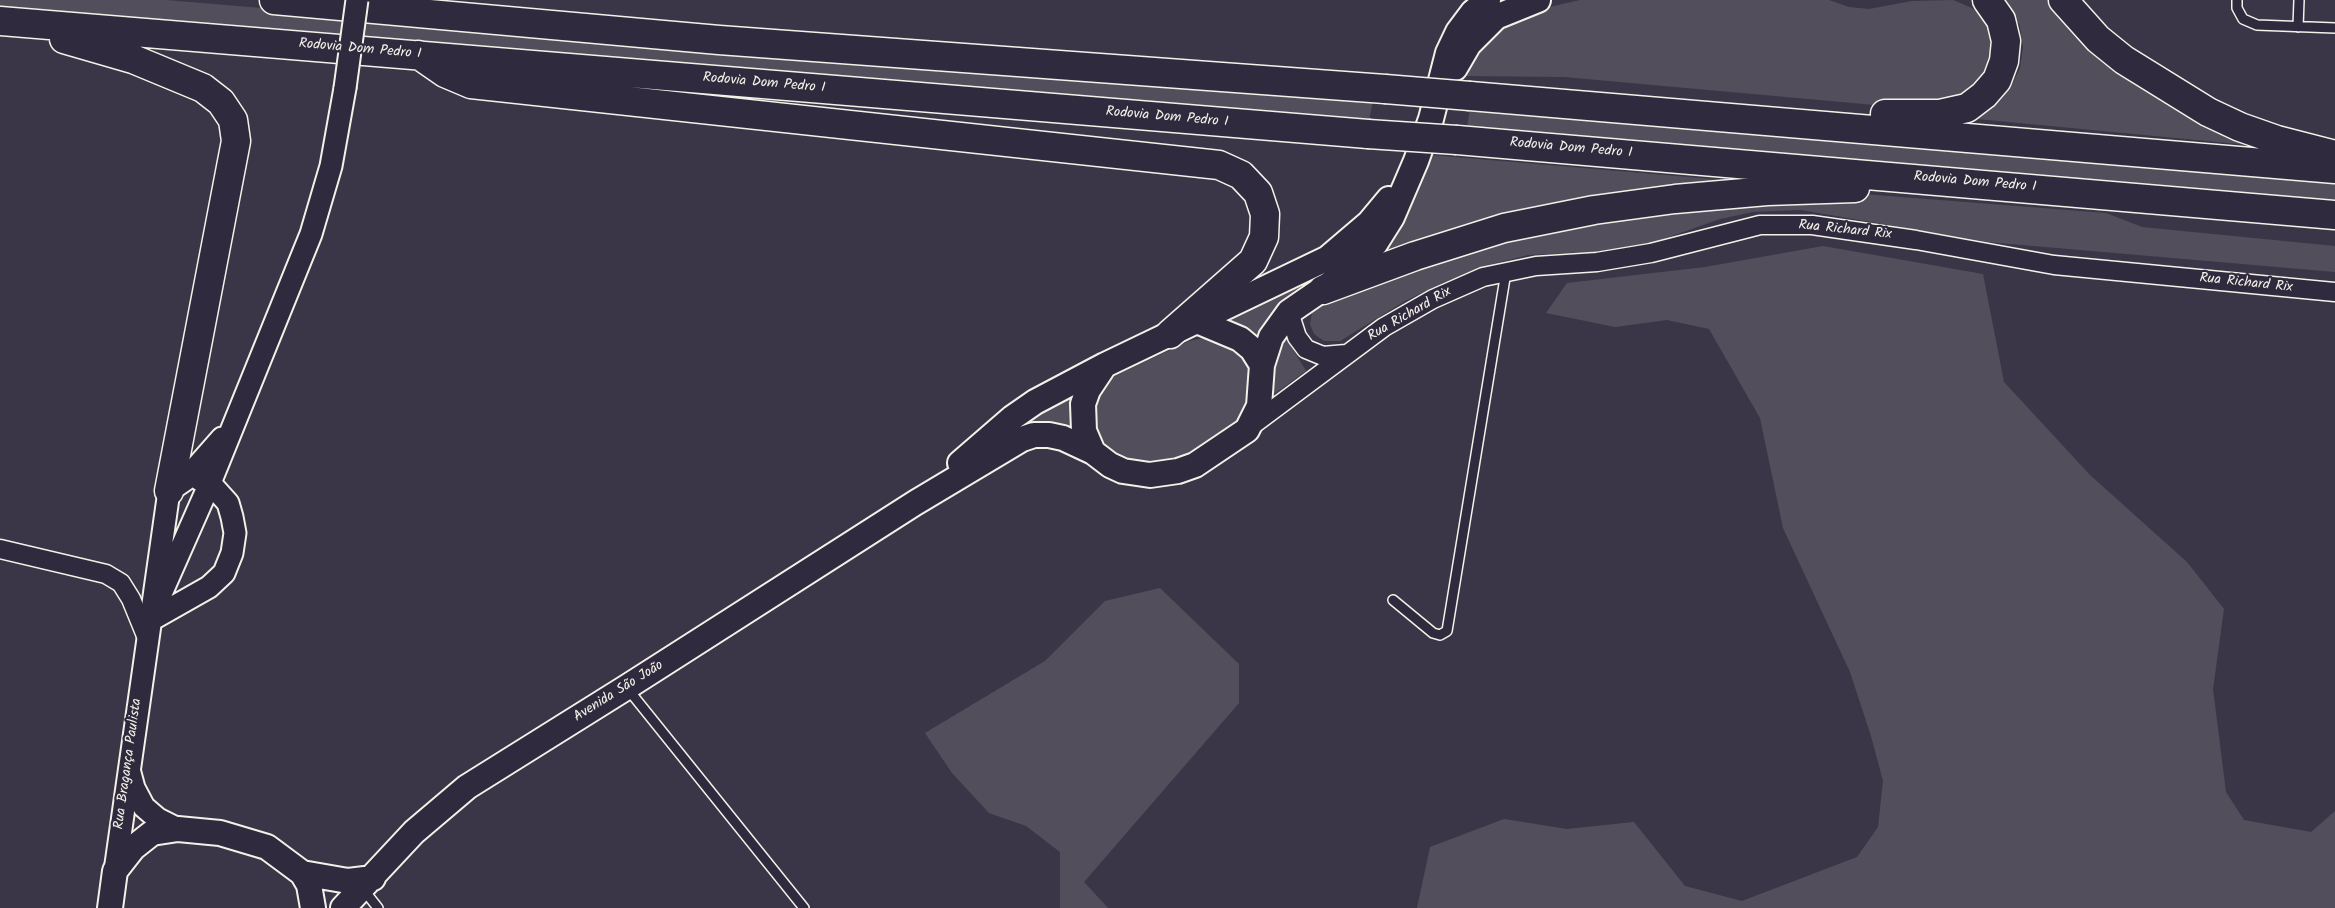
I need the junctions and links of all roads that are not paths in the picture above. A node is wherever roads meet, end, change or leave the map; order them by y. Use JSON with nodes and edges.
{"nodes":[{"id":1,"x":274,"y":0,"type":"edge"},
{"id":2,"x":357,"y":0,"type":"edge"},
{"id":3,"x":1488,"y":0,"type":"edge"},
{"id":4,"x":1538,"y":0,"type":"edge"},
{"id":5,"x":1987,"y":0,"type":"edge"},
{"id":6,"x":2063,"y":0,"type":"edge"},
{"id":7,"x":2236,"y":0,"type":"edge"},
{"id":8,"x":2299,"y":0,"type":"edge"},
{"id":9,"x":0,"y":21,"type":"edge"},
{"id":10,"x":2298,"y":27,"type":"junction"},
{"id":11,"x":2335,"y":28,"type":"edge"},
{"id":12,"x":418,"y":55,"type":"junction"},
{"id":13,"x":1559,"y":103,"type":"junction"},
{"id":14,"x":1431,"y":119,"type":"junction"},
{"id":15,"x":2335,"y":155,"type":"edge"},
{"id":16,"x":1416,"y":161,"type":"junction"},
{"id":17,"x":2335,"y":169,"type":"edge"},
{"id":18,"x":2024,"y":187,"type":"junction"},
{"id":19,"x":2335,"y":215,"type":"edge"},
{"id":20,"x":1506,"y":272,"type":"junction"},
{"id":21,"x":1323,"y":290,"type":"junction"},
{"id":22,"x":2335,"y":292,"type":"edge"},
{"id":23,"x":1289,"y":312,"type":"junction"},
{"id":24,"x":1197,"y":321,"type":"junction"},
{"id":25,"x":1170,"y":334,"type":"junction"},
{"id":26,"x":1347,"y":354,"type":"junction"},
{"id":27,"x":1104,"y":365,"type":"junction"},
{"id":28,"x":1262,"y":365,"type":"junction"},
{"id":29,"x":237,"y":418,"type":"junction"},
{"id":30,"x":1247,"y":430,"type":"junction"},
{"id":31,"x":1093,"y":452,"type":"junction"},
{"id":32,"x":210,"y":483,"type":"junction"},
{"id":33,"x":177,"y":485,"type":"junction"},
{"id":34,"x":915,"y":503,"type":"junction"},
{"id":35,"x":0,"y":549,"type":"edge"},
{"id":36,"x":1393,"y":600,"type":"dead end"},
{"id":37,"x":148,"y":630,"type":"junction"},
{"id":38,"x":627,"y":687,"type":"junction"},
{"id":39,"x":129,"y":765,"type":"junction"},
{"id":40,"x":178,"y":829,"type":"junction"},
{"id":41,"x":115,"y":871,"type":"junction"},
{"id":42,"x":302,"y":873,"type":"junction"},
{"id":43,"x":368,"y":883,"type":"junction"},
{"id":44,"x":110,"y":908,"type":"edge"},
{"id":45,"x":313,"y":908,"type":"edge"},
{"id":46,"x":343,"y":908,"type":"edge"},
{"id":47,"x":378,"y":908,"type":"edge"},
{"id":48,"x":804,"y":908,"type":"edge"}],
"edges":[{"from":1,"to":13,"type":"highway","bridge":true},
{"from":2,"to":29,"type":"street","bridge":true},
{"from":3,"to":14,"type":"main road"},
{"from":4,"to":14,"type":"main road"},
{"from":5,"to":13,"type":"highway"},
{"from":6,"to":15,"type":"highway"},
{"from":7,"to":10,"type":"lane"},
{"from":8,"to":10,"type":"lane"},
{"from":9,"to":12,"type":"highway","name":"Rodovia Dom Pedro I"},
{"from":9,"to":33,"type":"highway"},
{"from":10,"to":11,"type":"lane"},
{"from":12,"to":18,"type":"highway","name":"Rodovia Dom Pedro I","bridge":true},
{"from":12,"to":25,"type":"highway"},
{"from":13,"to":17,"type":"highway"},
{"from":14,"to":16,"type":"main road"},
{"from":16,"to":21,"type":"main road"},
{"from":16,"to":24,"type":"main road"},
{"from":18,"to":19,"type":"highway","name":"Rodovia Dom Pedro I"},
{"from":18,"to":21,"type":"highway"},
{"from":20,"to":22,"type":"street","name":"Rua Richard Rix"},
{"from":20,"to":26,"type":"street","name":"Rua Richard Rix"},
{"from":20,"to":36,"type":"lane"},
{"from":21,"to":23,"type":"main road"},
{"from":23,"to":26,"type":"street"},
{"from":23,"to":28,"type":"main road"},
{"from":24,"to":25,"type":"main road"},
{"from":24,"to":28,"type":"main road"},
{"from":25,"to":27,"type":"main road"},
{"from":26,"to":30,"type":"street","name":"Rua Richard Rix"},
{"from":27,"to":31,"type":"main road"},
{"from":27,"to":34,"type":"main road"},
{"from":28,"to":30,"type":"main road"},
{"from":29,"to":32,"type":"street"},
{"from":29,"to":33,"type":"street"},
{"from":30,"to":31,"type":"main road"},
{"from":31,"to":34,"type":"main road"},
{"from":32,"to":33,"type":"street"},
{"from":32,"to":37,"type":"street"},
{"from":32,"to":37,"type":"street"},
{"from":33,"to":37,"type":"street","name":"Rua Bragança Paulista"},
{"from":34,"to":38,"type":"main road","name":"Avenida São João"},
{"from":35,"to":37,"type":"street"},
{"from":37,"to":39,"type":"street","name":"Rua Bragança Paulista"},
{"from":38,"to":43,"type":"main road","name":"Avenida São João"},
{"from":38,"to":48,"type":"lane"},
{"from":39,"to":40,"type":"street"},
{"from":39,"to":41,"type":"street","name":"Rua Bragança Paulista"},
{"from":40,"to":41,"type":"main road"},
{"from":40,"to":42,"type":"main road"},
{"from":41,"to":44,"type":"main road","name":"Rua Bragança Paulista"},
{"from":42,"to":43,"type":"main road"},
{"from":42,"to":45,"type":"main road"},
{"from":43,"to":46,"type":"main road","name":"Avenida São João"},
{"from":43,"to":47,"type":"lane"}]}
